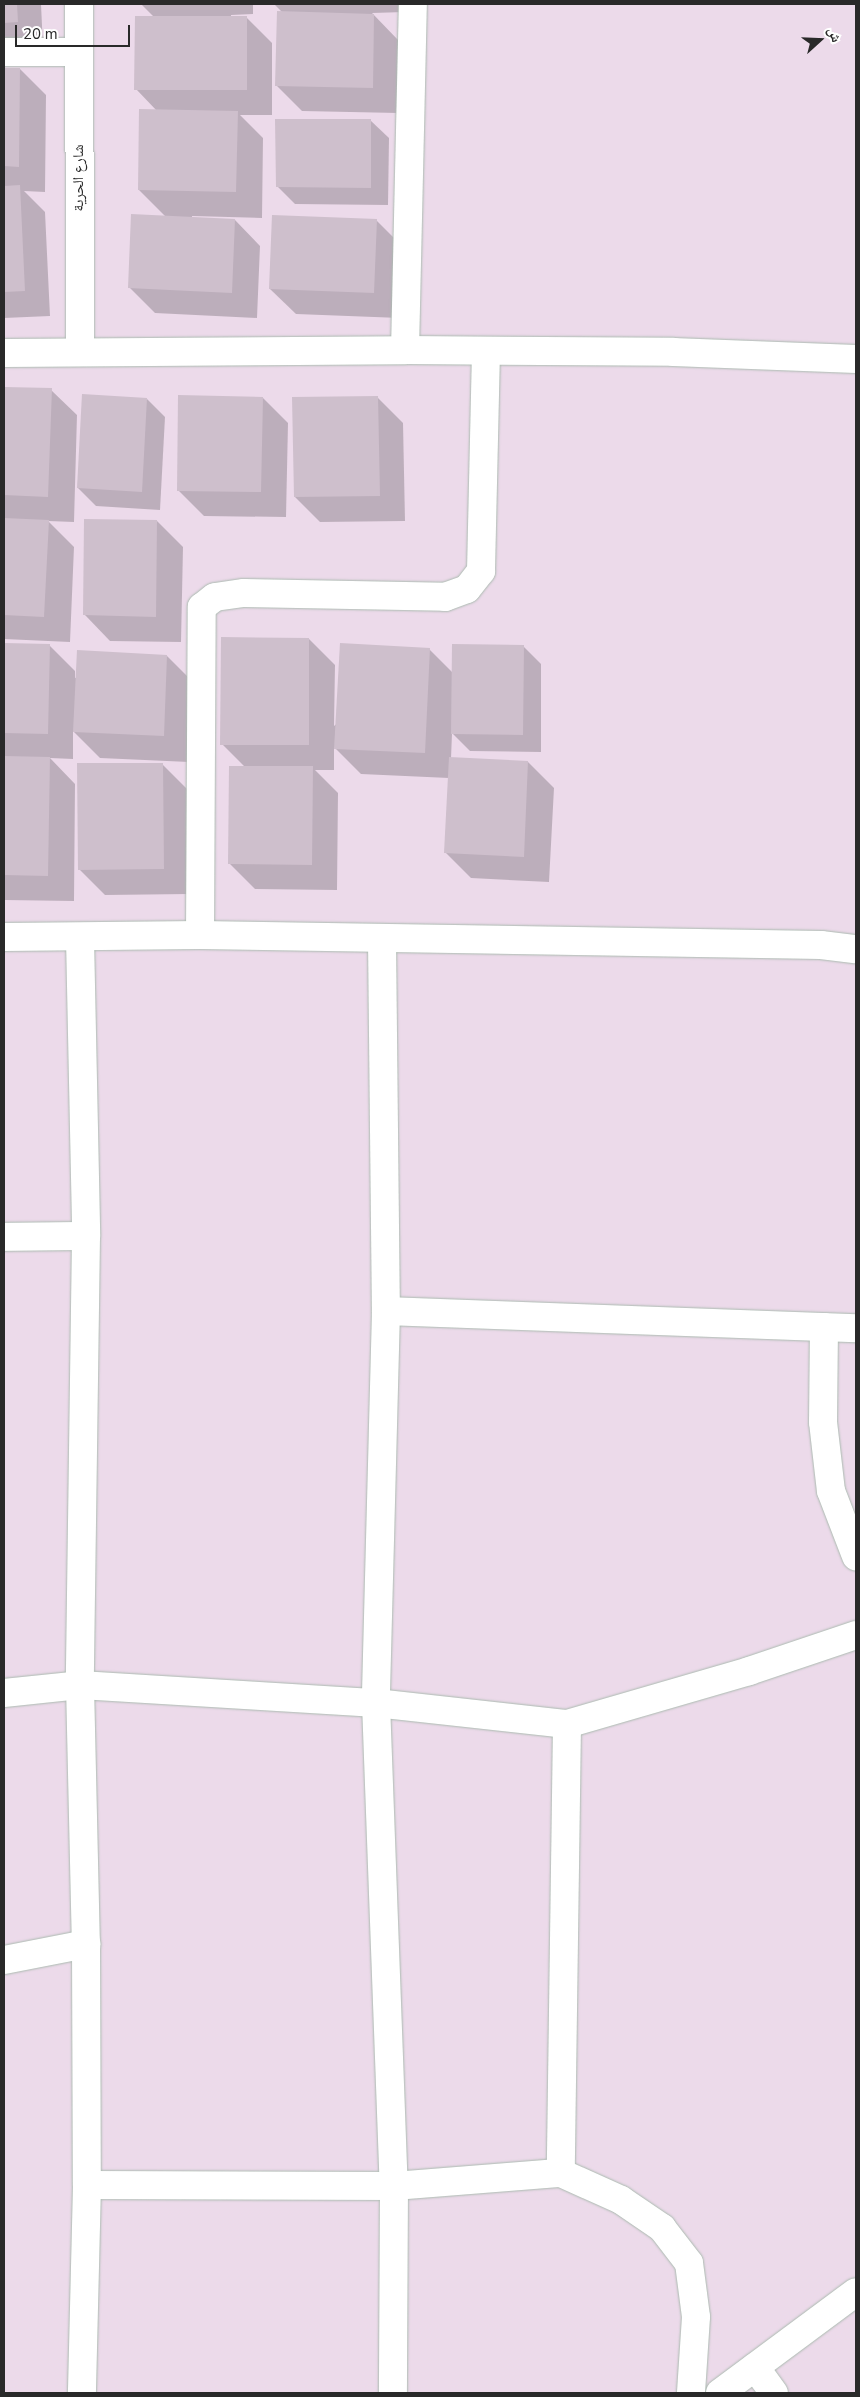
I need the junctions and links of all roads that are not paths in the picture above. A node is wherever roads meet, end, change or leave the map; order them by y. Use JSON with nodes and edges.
{"nodes":[{"id":1,"x":79,"y":4,"type":"edge"},
{"id":2,"x":413,"y":4,"type":"edge"},
{"id":3,"x":4,"y":52,"type":"edge"},
{"id":4,"x":79,"y":52,"type":"junction"},
{"id":5,"x":405,"y":350,"type":"junction"},
{"id":6,"x":486,"y":351,"type":"junction"},
{"id":7,"x":80,"y":352,"type":"junction"},
{"id":8,"x":4,"y":353,"type":"edge"},
{"id":9,"x":856,"y":359,"type":"edge"},
{"id":10,"x":200,"y":935,"type":"junction"},
{"id":11,"x":4,"y":937,"type":"edge"},
{"id":12,"x":80,"y":938,"type":"junction"},
{"id":13,"x":382,"y":939,"type":"junction"},
{"id":14,"x":856,"y":949,"type":"edge"},
{"id":15,"x":86,"y":1236,"type":"junction"},
{"id":16,"x":4,"y":1237,"type":"edge"},
{"id":17,"x":386,"y":1311,"type":"junction"},
{"id":18,"x":824,"y":1327,"type":"junction"},
{"id":19,"x":856,"y":1328,"type":"edge"},
{"id":20,"x":856,"y":1556,"type":"edge"},
{"id":21,"x":856,"y":1635,"type":"edge"},
{"id":22,"x":80,"y":1685,"type":"junction"},
{"id":23,"x":4,"y":1693,"type":"edge"},
{"id":24,"x":376,"y":1703,"type":"junction"},
{"id":25,"x":567,"y":1724,"type":"junction"},
{"id":26,"x":86,"y":1944,"type":"junction"},
{"id":27,"x":4,"y":1960,"type":"edge"},
{"id":28,"x":561,"y":2173,"type":"junction"},
{"id":29,"x":86,"y":2185,"type":"junction"},
{"id":30,"x":394,"y":2186,"type":"junction"},
{"id":31,"x":856,"y":2292,"type":"edge"},
{"id":32,"x":755,"y":2367,"type":"junction"},
{"id":33,"x":82,"y":2393,"type":"edge"},
{"id":34,"x":393,"y":2393,"type":"edge"},
{"id":35,"x":691,"y":2393,"type":"edge"},
{"id":36,"x":720,"y":2393,"type":"edge"},
{"id":37,"x":774,"y":2393,"type":"edge"}],
"edges":[{"from":1,"to":4,"type":"street","name":"شارع الحرية"},
{"from":2,"to":5,"type":"street"},
{"from":3,"to":4,"type":"street"},
{"from":4,"to":7,"type":"street","name":"شارع الحرية"},
{"from":5,"to":6,"type":"street"},
{"from":5,"to":7,"type":"street"},
{"from":6,"to":9,"type":"street"},
{"from":6,"to":10,"type":"street"},
{"from":7,"to":8,"type":"street"},
{"from":10,"to":12,"type":"street"},
{"from":10,"to":13,"type":"street"},
{"from":11,"to":12,"type":"street"},
{"from":12,"to":15,"type":"street"},
{"from":13,"to":14,"type":"street"},
{"from":13,"to":17,"type":"street"},
{"from":15,"to":16,"type":"street"},
{"from":15,"to":22,"type":"street"},
{"from":17,"to":18,"type":"street"},
{"from":17,"to":24,"type":"street"},
{"from":18,"to":19,"type":"street"},
{"from":18,"to":20,"type":"street"},
{"from":21,"to":25,"type":"street"},
{"from":22,"to":23,"type":"street"},
{"from":22,"to":24,"type":"street"},
{"from":22,"to":26,"type":"street"},
{"from":24,"to":25,"type":"street"},
{"from":24,"to":30,"type":"street"},
{"from":25,"to":28,"type":"street"},
{"from":26,"to":27,"type":"street"},
{"from":26,"to":29,"type":"street"},
{"from":28,"to":30,"type":"street"},
{"from":28,"to":35,"type":"street"},
{"from":29,"to":30,"type":"street"},
{"from":29,"to":33,"type":"street"},
{"from":30,"to":34,"type":"street"},
{"from":31,"to":32,"type":"street"},
{"from":32,"to":36,"type":"street"},
{"from":32,"to":37,"type":"street"}]}
